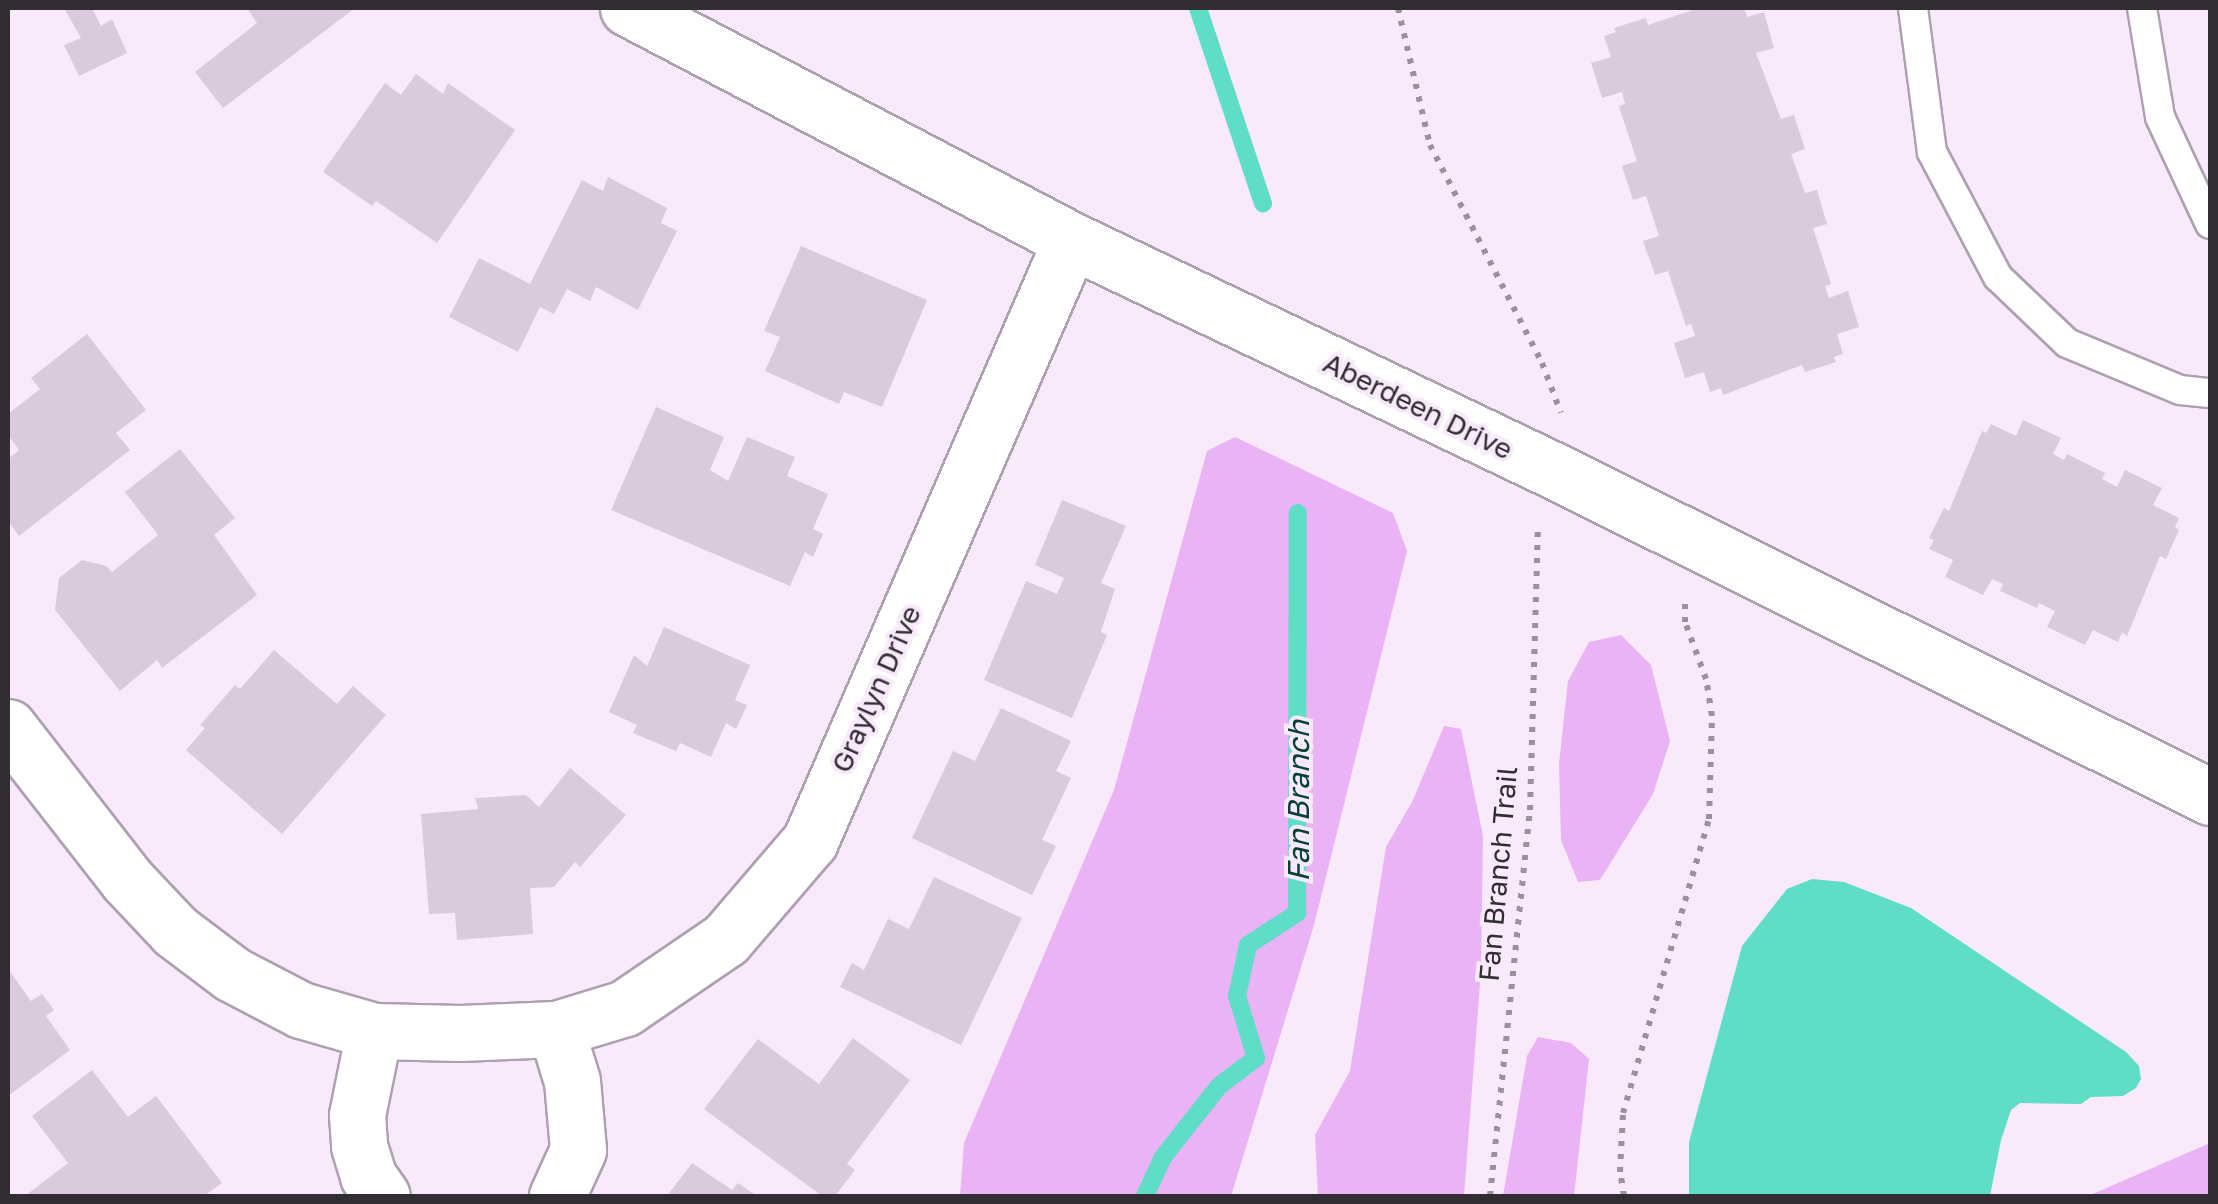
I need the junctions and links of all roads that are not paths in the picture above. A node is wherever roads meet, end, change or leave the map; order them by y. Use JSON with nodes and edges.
{"nodes":[{"id":1,"x":628,"y":8,"type":"edge"},
{"id":2,"x":1912,"y":8,"type":"edge"},
{"id":3,"x":2142,"y":8,"type":"edge"},
{"id":4,"x":2210,"y":224,"type":"edge"},
{"id":5,"x":1072,"y":240,"type":"junction"},
{"id":6,"x":2210,"y":392,"type":"edge"},
{"id":7,"x":8,"y":727,"type":"edge"},
{"id":8,"x":2210,"y":797,"type":"edge"},
{"id":9,"x":556,"y":1029,"type":"junction"},
{"id":10,"x":374,"y":1031,"type":"junction"},
{"id":11,"x":382,"y":1196,"type":"edge"},
{"id":12,"x":557,"y":1196,"type":"edge"}],
"edges":[{"from":1,"to":5,"type":"street","name":"Aberdeen Drive"},
{"from":2,"to":6,"type":"lane"},
{"from":3,"to":4,"type":"lane"},
{"from":5,"to":8,"type":"street","name":"Aberdeen Drive"},
{"from":5,"to":9,"type":"street","name":"Graylyn Drive"},
{"from":7,"to":10,"type":"street","name":"Graylyn Drive"},
{"from":9,"to":10,"type":"street","name":"Graylyn Drive"},
{"from":9,"to":12,"type":"street"},
{"from":10,"to":11,"type":"street"}]}
